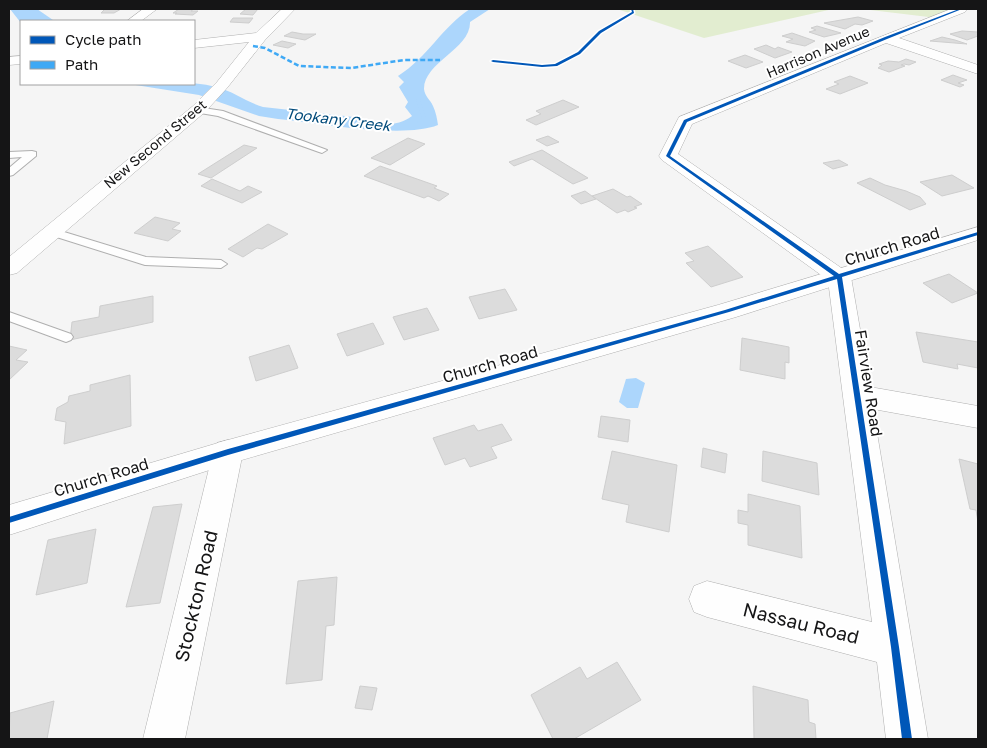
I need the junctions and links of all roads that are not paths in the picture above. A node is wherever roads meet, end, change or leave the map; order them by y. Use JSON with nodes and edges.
{"nodes":[{"id":1,"x":151,"y":9,"type":"edge"},
{"id":2,"x":289,"y":9,"type":"edge"},
{"id":3,"x":961,"y":9,"type":"edge"},
{"id":4,"x":135,"y":20,"type":"edge"},
{"id":5,"x":260,"y":37,"type":"junction"},
{"id":6,"x":886,"y":38,"type":"junction"},
{"id":7,"x":195,"y":44,"type":"edge"},
{"id":8,"x":978,"y":70,"type":"edge"},
{"id":9,"x":198,"y":110,"type":"junction"},
{"id":10,"x":322,"y":150,"type":"dead end"},
{"id":11,"x":9,"y":155,"type":"edge"},
{"id":12,"x":9,"y":174,"type":"edge"},
{"id":13,"x":51,"y":232,"type":"junction"},
{"id":14,"x":978,"y":233,"type":"edge"},
{"id":15,"x":221,"y":264,"type":"dead end"},
{"id":16,"x":9,"y":268,"type":"edge"},
{"id":17,"x":839,"y":277,"type":"junction"},
{"id":18,"x":9,"y":316,"type":"edge"},
{"id":19,"x":66,"y":337,"type":"dead end"},
{"id":20,"x":857,"y":395,"type":"junction"},
{"id":21,"x":978,"y":417,"type":"edge"},
{"id":22,"x":228,"y":452,"type":"junction"},
{"id":23,"x":9,"y":520,"type":"edge"},
{"id":24,"x":707,"y":599,"type":"dead end"},
{"id":25,"x":895,"y":648,"type":"junction"},
{"id":26,"x":164,"y":739,"type":"edge"},
{"id":27,"x":907,"y":739,"type":"edge"}],
"edges":[{"from":1,"to":4,"type":"street"},
{"from":2,"to":5,"type":"street","name":"New Second Street"},
{"from":3,"to":6,"type":"street","name":"Harrison Avenue"},
{"from":5,"to":7,"type":"street"},
{"from":5,"to":9,"type":"street","name":"New Second Street"},
{"from":6,"to":8,"type":"street"},
{"from":6,"to":17,"type":"street","name":"Harrison Avenue"},
{"from":9,"to":10,"type":"lane"},
{"from":9,"to":13,"type":"street","name":"New Second Street"},
{"from":11,"to":12,"type":"lane"},
{"from":13,"to":15,"type":"lane"},
{"from":13,"to":16,"type":"street","name":"New Second Street"},
{"from":14,"to":17,"type":"street","name":"Church Road"},
{"from":17,"to":20,"type":"street","name":"Fairview Road"},
{"from":17,"to":22,"type":"street","name":"Church Road"},
{"from":18,"to":19,"type":"lane"},
{"from":20,"to":21,"type":"street"},
{"from":20,"to":25,"type":"street","name":"Fairview Road"},
{"from":22,"to":23,"type":"street","name":"Church Road"},
{"from":22,"to":26,"type":"street","name":"Stockton Road"},
{"from":24,"to":25,"type":"street","name":"Nassau Road"},
{"from":25,"to":27,"type":"street","name":"Fairview Road"}]}
